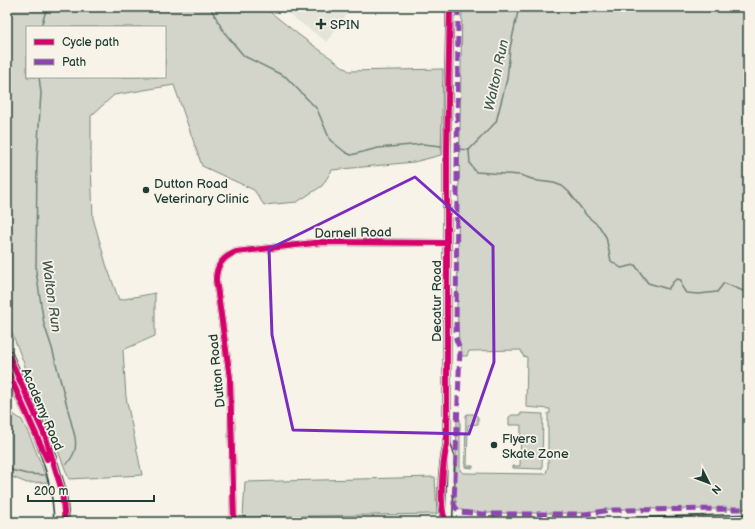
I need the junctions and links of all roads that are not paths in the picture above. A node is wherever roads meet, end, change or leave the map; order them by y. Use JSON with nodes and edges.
{"nodes":[{"id":1,"x":450,"y":7,"type":"edge"},
{"id":2,"x":447,"y":243,"type":"junction"},
{"id":3,"x":260,"y":250,"type":"joint"},
{"id":4,"x":7,"y":352,"type":"edge"},
{"id":5,"x":7,"y":370,"type":"edge"},
{"id":6,"x":27,"y":403,"type":"junction"},
{"id":7,"x":7,"y":504,"type":"edge"},
{"id":8,"x":748,"y":518,"type":"edge"},
{"id":9,"x":7,"y":522,"type":"edge"},
{"id":10,"x":58,"y":522,"type":"edge"},
{"id":11,"x":65,"y":522,"type":"edge"},
{"id":12,"x":234,"y":522,"type":"edge"},
{"id":13,"x":446,"y":522,"type":"edge"},
{"id":14,"x":618,"y":522,"type":"edge"}],
"edges":[{"from":1,"to":2,"type":"street","name":"Decatur Road"},
{"from":2,"to":3,"type":"street","name":"Darnell Road"},
{"from":2,"to":13,"type":"street","name":"Decatur Road"},
{"from":3,"to":12,"type":"street","name":"Dutton Road"},
{"from":4,"to":6,"type":"main road","name":"Academy Road"},
{"from":5,"to":6,"type":"main road","name":"Academy Road"},
{"from":6,"to":10,"type":"main road","name":"Academy Road"},
{"from":6,"to":11,"type":"main road","name":"Academy Road"},
{"from":7,"to":9,"type":"street"},
{"from":8,"to":14,"type":"street"}]}
